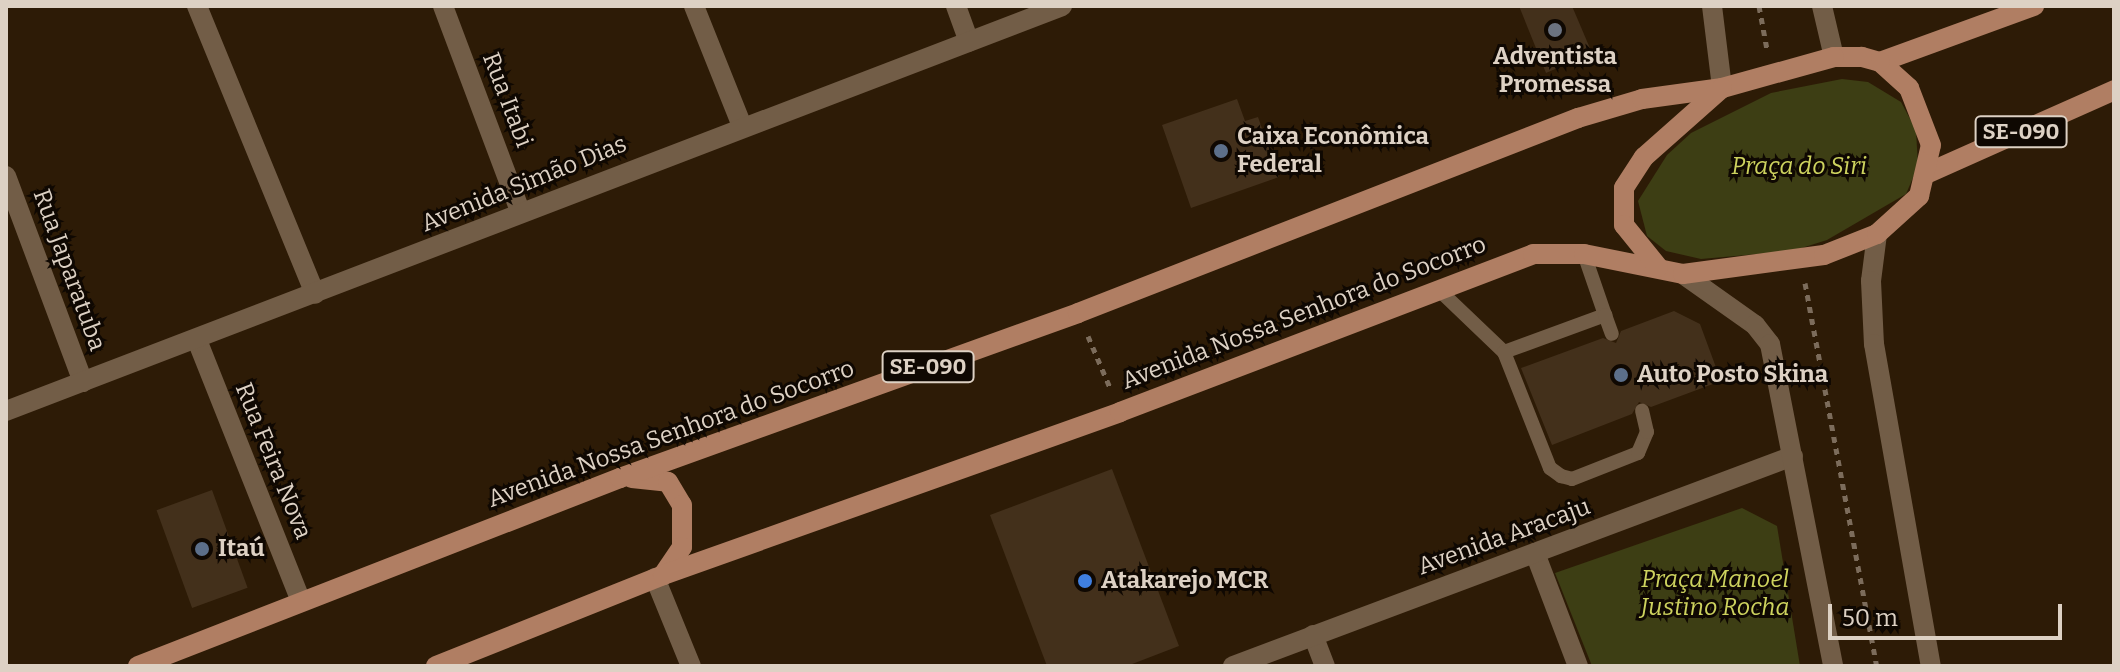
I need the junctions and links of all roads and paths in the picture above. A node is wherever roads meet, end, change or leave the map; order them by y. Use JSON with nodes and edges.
{"nodes":[{"id":1,"x":197,"y":6,"type":"edge"},
{"id":2,"x":443,"y":6,"type":"edge"},
{"id":3,"x":694,"y":6,"type":"edge"},
{"id":4,"x":956,"y":6,"type":"edge"},
{"id":5,"x":1062,"y":6,"type":"edge"},
{"id":6,"x":1712,"y":6,"type":"edge"},
{"id":7,"x":1759,"y":6,"type":"edge"},
{"id":8,"x":1822,"y":6,"type":"edge"},
{"id":9,"x":2034,"y":6,"type":"edge"},
{"id":10,"x":969,"y":42,"type":"junction"},
{"id":11,"x":1834,"y":57,"type":"junction"},
{"id":12,"x":1880,"y":62,"type":"junction"},
{"id":13,"x":1772,"y":73,"type":"junction"},
{"id":14,"x":1722,"y":88,"type":"junction"},
{"id":15,"x":2114,"y":90,"type":"edge"},
{"id":16,"x":742,"y":126,"type":"junction"},
{"id":17,"x":1928,"y":173,"type":"junction"},
{"id":18,"x":6,"y":176,"type":"edge"},
{"id":19,"x":521,"y":213,"type":"junction"},
{"id":20,"x":1877,"y":234,"type":"junction"},
{"id":21,"x":1584,"y":254,"type":"junction"},
{"id":22,"x":1801,"y":263,"type":"junction"},
{"id":23,"x":1658,"y":267,"type":"junction"},
{"id":24,"x":1683,"y":274,"type":"junction"},
{"id":25,"x":1438,"y":289,"type":"junction"},
{"id":26,"x":315,"y":294,"type":"junction"},
{"id":27,"x":1078,"y":313,"type":"junction"},
{"id":28,"x":1605,"y":315,"type":"junction"},
{"id":29,"x":1612,"y":334,"type":"dead end"},
{"id":30,"x":197,"y":340,"type":"junction"},
{"id":31,"x":1504,"y":352,"type":"junction"},
{"id":32,"x":83,"y":382,"type":"junction"},
{"id":33,"x":6,"y":411,"type":"edge"},
{"id":34,"x":1642,"y":411,"type":"dead end"},
{"id":35,"x":1120,"y":412,"type":"junction"},
{"id":36,"x":1793,"y":456,"type":"junction"},
{"id":37,"x":620,"y":478,"type":"junction"},
{"id":38,"x":1535,"y":553,"type":"junction"},
{"id":39,"x":659,"y":577,"type":"junction"},
{"id":40,"x":301,"y":601,"type":"junction"},
{"id":41,"x":1313,"y":635,"type":"junction"},
{"id":42,"x":138,"y":666,"type":"edge"},
{"id":43,"x":436,"y":666,"type":"edge"},
{"id":44,"x":691,"y":666,"type":"edge"},
{"id":45,"x":1233,"y":666,"type":"edge"},
{"id":46,"x":1325,"y":666,"type":"edge"},
{"id":47,"x":1578,"y":666,"type":"edge"},
{"id":48,"x":1833,"y":666,"type":"edge"},
{"id":49,"x":1877,"y":666,"type":"edge"},
{"id":50,"x":1931,"y":666,"type":"edge"}],
"edges":[{"from":1,"to":26,"type":"street"},
{"from":2,"to":19,"type":"street","name":"Rua Itabi"},
{"from":3,"to":16,"type":"street"},
{"from":4,"to":10,"type":"street"},
{"from":5,"to":10,"type":"street","name":"Avenida Simão Dias"},
{"from":6,"to":14,"type":"street"},
{"from":7,"to":13,"type":"path"},
{"from":8,"to":11,"type":"street"},
{"from":9,"to":12,"type":"main road"},
{"from":10,"to":16,"type":"street","name":"Avenida Simão Dias"},
{"from":11,"to":12,"type":"main road"},
{"from":11,"to":13,"type":"main road"},
{"from":12,"to":17,"type":"main road"},
{"from":13,"to":14,"type":"main road"},
{"from":14,"to":23,"type":"main road"},
{"from":14,"to":27,"type":"main road","name":"Avenida Nossa Senhora do Socorro","number":"SE-090"},
{"from":15,"to":17,"type":"main road","number":"SE-090"},
{"from":16,"to":19,"type":"street","name":"Avenida Simão Dias"},
{"from":17,"to":20,"type":"main road"},
{"from":18,"to":32,"type":"street","name":"Rua Japaratuba"},
{"from":19,"to":26,"type":"street","name":"Avenida Simão Dias"},
{"from":20,"to":22,"type":"main road"},
{"from":20,"to":50,"type":"street"},
{"from":21,"to":23,"type":"main road","name":"Avenida Nossa Senhora do Socorro"},
{"from":21,"to":25,"type":"main road","name":"Avenida Nossa Senhora do Socorro"},
{"from":21,"to":28,"type":"lane"},
{"from":22,"to":24,"type":"main road"},
{"from":22,"to":49,"type":"path"},
{"from":23,"to":24,"type":"main road"},
{"from":24,"to":36,"type":"street"},
{"from":25,"to":31,"type":"lane"},
{"from":25,"to":35,"type":"main road","name":"Avenida Nossa Senhora do Socorro"},
{"from":26,"to":30,"type":"street","name":"Avenida Simão Dias"},
{"from":27,"to":35,"type":"path"},
{"from":27,"to":37,"type":"main road","name":"Avenida Nossa Senhora do Socorro","number":"SE-090"},
{"from":28,"to":29,"type":"lane"},
{"from":28,"to":31,"type":"lane"},
{"from":30,"to":32,"type":"street","name":"Avenida Simão Dias"},
{"from":30,"to":40,"type":"street","name":"Rua Feira Nova"},
{"from":31,"to":34,"type":"lane"},
{"from":32,"to":33,"type":"street","name":"Avenida Simão Dias"},
{"from":35,"to":39,"type":"main road","name":"Avenida Nossa Senhora do Socorro"},
{"from":36,"to":38,"type":"street","name":"Avenida Aracaju"},
{"from":36,"to":48,"type":"street"},
{"from":37,"to":39,"type":"main road"},
{"from":37,"to":40,"type":"main road","name":"Avenida Nossa Senhora do Socorro","number":"SE-090"},
{"from":38,"to":41,"type":"street","name":"Avenida Aracaju"},
{"from":38,"to":47,"type":"street"},
{"from":39,"to":43,"type":"main road","name":"Avenida Nossa Senhora do Socorro"},
{"from":39,"to":44,"type":"street"},
{"from":40,"to":42,"type":"main road","name":"Avenida Nossa Senhora do Socorro","number":"SE-090"},
{"from":41,"to":45,"type":"street","name":"Avenida Aracaju"},
{"from":41,"to":46,"type":"street"}]}
